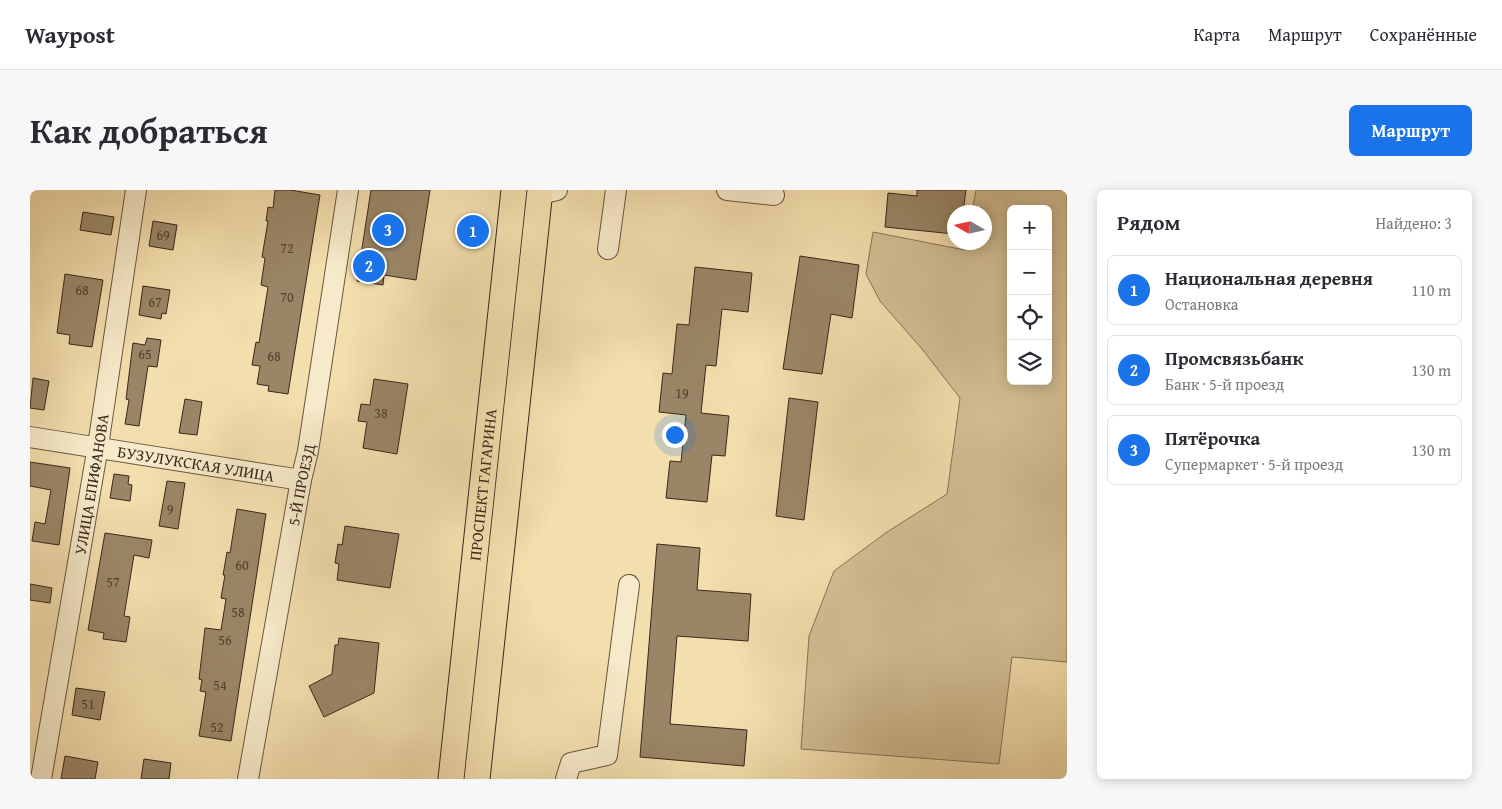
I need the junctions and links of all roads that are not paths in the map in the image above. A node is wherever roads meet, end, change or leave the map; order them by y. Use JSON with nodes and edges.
{"nodes":[{"id":1,"x":136,"y":190,"type":"edge"},
{"id":2,"x":348,"y":190,"type":"edge"},
{"id":3,"x":514,"y":190,"type":"edge"},
{"id":4,"x":616,"y":190,"type":"edge"},
{"id":5,"x":727,"y":190,"type":"edge"},
{"id":6,"x":546,"y":191,"type":"edge"},
{"id":7,"x":752,"y":192,"type":"edge"},
{"id":8,"x":774,"y":195,"type":"dead end"},
{"id":9,"x":608,"y":249,"type":"dead end"},
{"id":10,"x":30,"y":437,"type":"edge"},
{"id":11,"x":98,"y":446,"type":"junction"},
{"id":12,"x":301,"y":480,"type":"junction"},
{"id":13,"x":628,"y":585,"type":"dead end"},
{"id":14,"x":41,"y":779,"type":"edge"},
{"id":15,"x":248,"y":779,"type":"edge"},
{"id":16,"x":451,"y":779,"type":"edge"},
{"id":17,"x":477,"y":779,"type":"edge"},
{"id":18,"x":566,"y":779,"type":"edge"}],
"edges":[{"from":1,"to":11,"type":"street","name":"УЛИЦА ЕПИФАНОВА"},
{"from":2,"to":12,"type":"street","name":"5-Й ПРОЕЗД"},
{"from":3,"to":16,"type":"main road","name":"ПРОСПЕКТ ГАГАРИНА"},
{"from":4,"to":9,"type":"street"},
{"from":5,"to":7,"type":"street"},
{"from":6,"to":17,"type":"main road","name":"ПРОСПЕКТ ГАГАРИНА"},
{"from":7,"to":8,"type":"street"},
{"from":10,"to":11,"type":"street","name":"БУЗУЛУКСКАЯ УЛИЦА"},
{"from":11,"to":12,"type":"street","name":"БУЗУЛУКСКАЯ УЛИЦА"},
{"from":11,"to":14,"type":"street","name":"УЛИЦА ЕПИФАНОВА"},
{"from":12,"to":15,"type":"street","name":"5-Й ПРОЕЗД"},
{"from":13,"to":18,"type":"street"}]}
